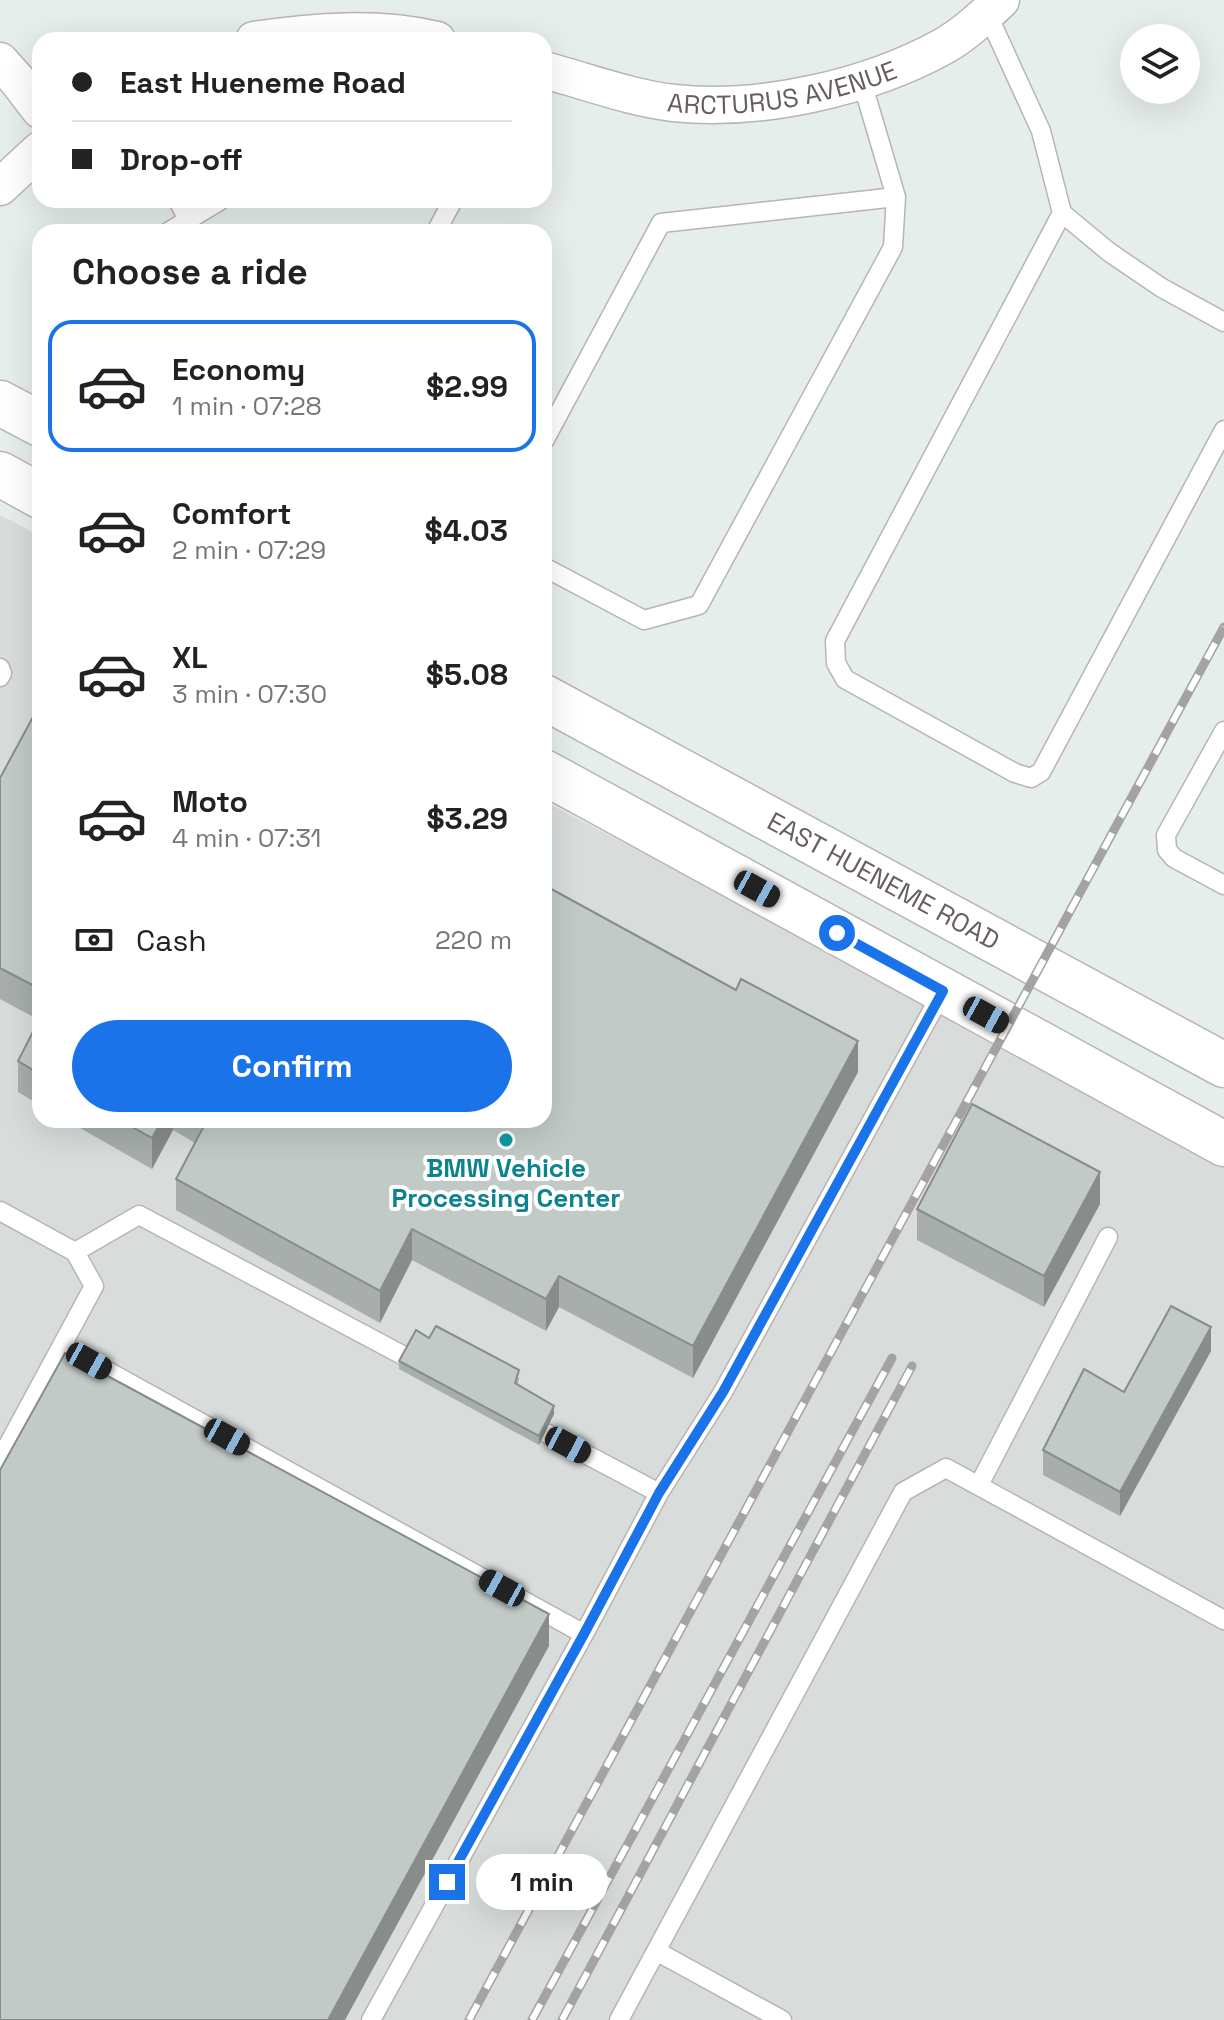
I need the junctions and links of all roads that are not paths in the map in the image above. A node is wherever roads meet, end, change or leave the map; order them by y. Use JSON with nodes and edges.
{"nodes":[{"id":1,"x":996,"y":4,"type":"edge"},
{"id":2,"x":348,"y":32,"type":"edge"},
{"id":3,"x":373,"y":32,"type":"edge"},
{"id":4,"x":0,"y":61,"type":"edge"},
{"id":5,"x":552,"y":72,"type":"edge"},
{"id":6,"x":862,"y":82,"type":"junction"},
{"id":7,"x":32,"y":100,"type":"edge"},
{"id":8,"x":32,"y":157,"type":"edge"},
{"id":9,"x":0,"y":187,"type":"edge"},
{"id":10,"x":896,"y":197,"type":"junction"},
{"id":11,"x":182,"y":208,"type":"edge"},
{"id":12,"x":208,"y":208,"type":"edge"},
{"id":13,"x":1062,"y":213,"type":"junction"},
{"id":14,"x":188,"y":220,"type":"junction"},
{"id":15,"x":181,"y":224,"type":"edge"},
{"id":16,"x":1224,"y":322,"type":"edge"},
{"id":17,"x":0,"y":403,"type":"edge"},
{"id":18,"x":32,"y":420,"type":"edge"},
{"id":19,"x":552,"y":426,"type":"edge"},
{"id":20,"x":1224,"y":430,"type":"edge"},
{"id":21,"x":0,"y":474,"type":"edge"},
{"id":22,"x":32,"y":492,"type":"edge"},
{"id":23,"x":552,"y":571,"type":"edge"},
{"id":24,"x":0,"y":668,"type":"edge"},
{"id":25,"x":0,"y":677,"type":"edge"},
{"id":26,"x":552,"y":701,"type":"edge"},
{"id":27,"x":1224,"y":731,"type":"edge"},
{"id":28,"x":552,"y":776,"type":"edge"},
{"id":29,"x":1224,"y":885,"type":"edge"},
{"id":30,"x":943,"y":991,"type":"junction"},
{"id":31,"x":1224,"y":1065,"type":"edge"},
{"id":32,"x":1224,"y":1144,"type":"edge"},
{"id":33,"x":0,"y":1211,"type":"edge"},
{"id":34,"x":1108,"y":1237,"type":"dead end"},
{"id":35,"x":75,"y":1252,"type":"junction"},
{"id":36,"x":62,"y":1346,"type":"junction"},
{"id":37,"x":406,"y":1357,"type":"edge"},
{"id":38,"x":546,"y":1433,"type":"edge"},
{"id":39,"x":0,"y":1460,"type":"edge"},
{"id":40,"x":979,"y":1485,"type":"junction"},
{"id":41,"x":659,"y":1493,"type":"junction"},
{"id":42,"x":1224,"y":1620,"type":"edge"},
{"id":43,"x":584,"y":1634,"type":"junction"},
{"id":44,"x":656,"y":1951,"type":"junction"},
{"id":45,"x":371,"y":2020,"type":"edge"},
{"id":46,"x":619,"y":2020,"type":"edge"},
{"id":47,"x":782,"y":2020,"type":"edge"}],
"edges":[{"from":1,"to":6,"type":"street","name":"ARCTURUS AVENUE"},
{"from":1,"to":13,"type":"lane"},
{"from":2,"to":3,"type":"street"},
{"from":4,"to":7,"type":"street"},
{"from":5,"to":6,"type":"street","name":"ARCTURUS AVENUE"},
{"from":6,"to":10,"type":"lane"},
{"from":8,"to":9,"type":"street"},
{"from":10,"to":19,"type":"lane"},
{"from":10,"to":23,"type":"lane"},
{"from":11,"to":14,"type":"lane"},
{"from":12,"to":14,"type":"lane"},
{"from":13,"to":16,"type":"lane"},
{"from":13,"to":20,"type":"lane"},
{"from":14,"to":15,"type":"lane"},
{"from":17,"to":18,"type":"main road"},
{"from":21,"to":22,"type":"main road"},
{"from":24,"to":25,"type":"lane"},
{"from":26,"to":31,"type":"main road","name":"EAST HUENEME ROAD"},
{"from":27,"to":29,"type":"lane"},
{"from":28,"to":30,"type":"main road"},
{"from":30,"to":32,"type":"main road"},
{"from":30,"to":41,"type":"lane"},
{"from":33,"to":35,"type":"lane"},
{"from":34,"to":40,"type":"lane"},
{"from":35,"to":36,"type":"lane"},
{"from":35,"to":37,"type":"lane"},
{"from":36,"to":39,"type":"lane"},
{"from":36,"to":43,"type":"lane"},
{"from":38,"to":41,"type":"lane"},
{"from":40,"to":42,"type":"lane"},
{"from":40,"to":44,"type":"lane"},
{"from":41,"to":43,"type":"lane"},
{"from":43,"to":45,"type":"lane"},
{"from":44,"to":46,"type":"lane"},
{"from":44,"to":47,"type":"lane"}]}
